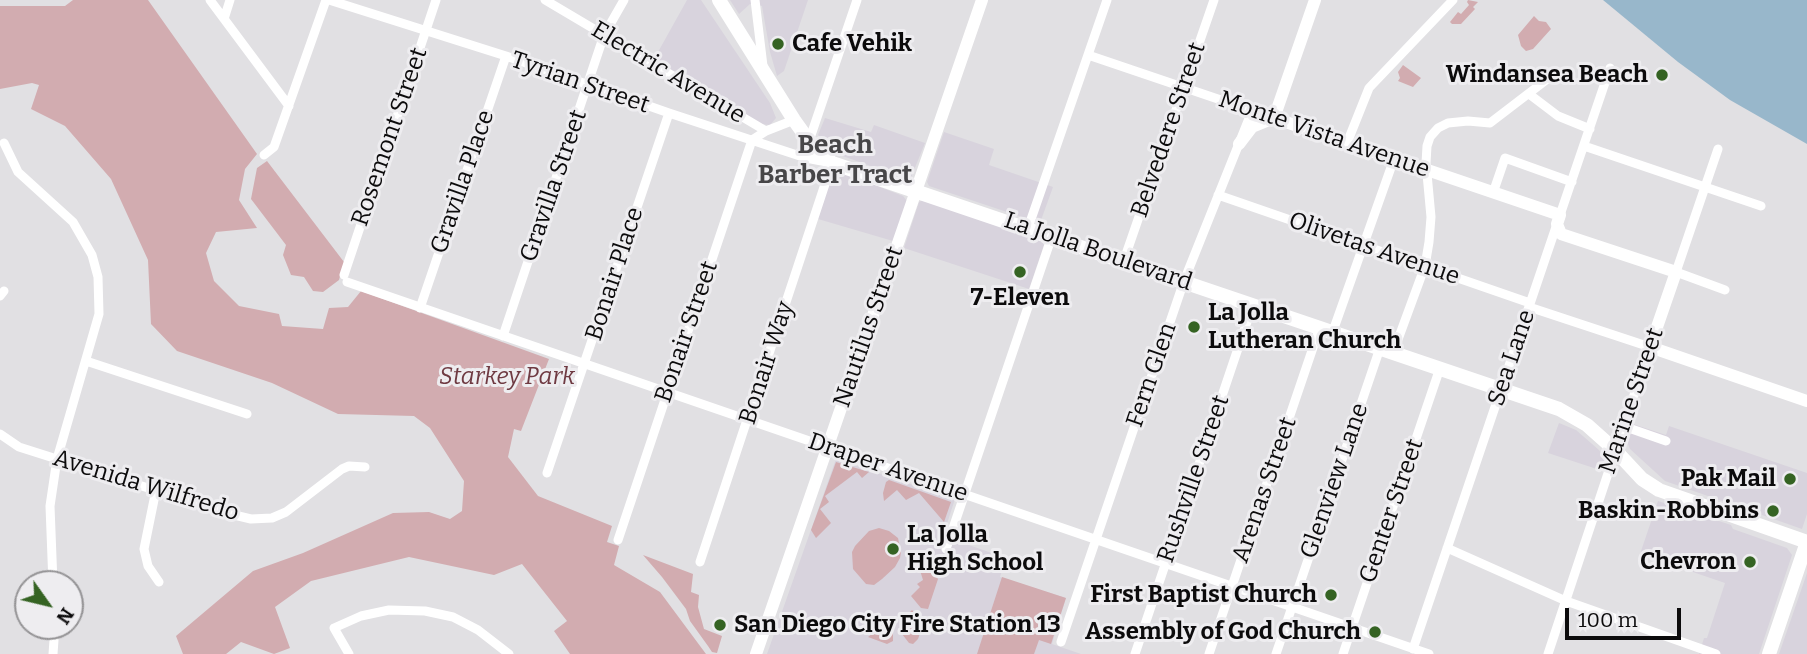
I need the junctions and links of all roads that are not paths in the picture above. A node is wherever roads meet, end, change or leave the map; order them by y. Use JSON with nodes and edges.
{"nodes":[{"id":1,"x":210,"y":0,"type":"edge"},
{"id":2,"x":230,"y":0,"type":"edge"},
{"id":3,"x":328,"y":0,"type":"edge"},
{"id":4,"x":436,"y":0,"type":"edge"},
{"id":5,"x":545,"y":0,"type":"edge"},
{"id":6,"x":624,"y":0,"type":"edge"},
{"id":7,"x":719,"y":0,"type":"edge"},
{"id":8,"x":755,"y":0,"type":"edge"},
{"id":9,"x":857,"y":0,"type":"edge"},
{"id":10,"x":982,"y":0,"type":"edge"},
{"id":11,"x":1107,"y":0,"type":"edge"},
{"id":12,"x":1214,"y":0,"type":"edge"},
{"id":13,"x":1315,"y":0,"type":"edge"},
{"id":14,"x":1453,"y":0,"type":"edge"},
{"id":15,"x":224,"y":19,"type":"junction"},
{"id":16,"x":426,"y":32,"type":"junction"},
{"id":17,"x":604,"y":35,"type":"junction"},
{"id":18,"x":1088,"y":55,"type":"junction"},
{"id":19,"x":506,"y":56,"type":"junction"},
{"id":20,"x":763,"y":67,"type":"junction"},
{"id":21,"x":1610,"y":68,"type":"dead end"},
{"id":22,"x":1554,"y":74,"type":"dead end"},
{"id":23,"x":588,"y":85,"type":"junction"},
{"id":24,"x":1184,"y":88,"type":"junction"},
{"id":25,"x":1529,"y":94,"type":"junction"},
{"id":26,"x":289,"y":106,"type":"junction"},
{"id":27,"x":1252,"y":111,"type":"junction"},
{"id":28,"x":669,"y":113,"type":"junction"},
{"id":29,"x":1274,"y":118,"type":"junction"},
{"id":30,"x":794,"y":120,"type":"junction"},
{"id":31,"x":1590,"y":129,"type":"junction"},
{"id":32,"x":766,"y":131,"type":"junction"},
{"id":33,"x":752,"y":140,"type":"junction"},
{"id":34,"x":809,"y":141,"type":"junction"},
{"id":35,"x":4,"y":143,"type":"dead end"},
{"id":36,"x":1347,"y":143,"type":"junction"},
{"id":37,"x":1239,"y":144,"type":"junction"},
{"id":38,"x":1584,"y":146,"type":"junction"},
{"id":39,"x":1718,"y":149,"type":"dead end"},
{"id":40,"x":264,"y":155,"type":"dead end"},
{"id":41,"x":1394,"y":159,"type":"junction"},
{"id":42,"x":832,"y":163,"type":"junction"},
{"id":43,"x":1426,"y":170,"type":"junction"},
{"id":44,"x":1572,"y":181,"type":"junction"},
{"id":45,"x":1704,"y":187,"type":"junction"},
{"id":46,"x":916,"y":190,"type":"junction"},
{"id":47,"x":1493,"y":193,"type":"junction"},
{"id":48,"x":1218,"y":195,"type":"junction"},
{"id":49,"x":1761,"y":206,"type":"dead end"},
{"id":50,"x":1559,"y":220,"type":"junction"},
{"id":51,"x":1028,"y":228,"type":"junction"},
{"id":52,"x":1052,"y":236,"type":"junction"},
{"id":53,"x":1364,"y":245,"type":"junction"},
{"id":54,"x":1124,"y":260,"type":"junction"},
{"id":55,"x":1425,"y":266,"type":"junction"},
{"id":56,"x":1676,"y":272,"type":"junction"},
{"id":57,"x":345,"y":278,"type":"joint"},
{"id":58,"x":1184,"y":281,"type":"junction"},
{"id":59,"x":1725,"y":290,"type":"dead end"},
{"id":60,"x":1254,"y":304,"type":"junction"},
{"id":61,"x":1530,"y":305,"type":"junction"},
{"id":62,"x":420,"y":307,"type":"junction"},
{"id":63,"x":1327,"y":329,"type":"junction"},
{"id":64,"x":503,"y":335,"type":"junction"},
{"id":65,"x":1387,"y":350,"type":"junction"},
{"id":66,"x":1648,"y":352,"type":"junction"},
{"id":67,"x":86,"y":361,"type":"junction"},
{"id":68,"x":585,"y":364,"type":"junction"},
{"id":69,"x":1440,"y":368,"type":"junction"},
{"id":70,"x":1502,"y":389,"type":"junction"},
{"id":71,"x":667,"y":391,"type":"junction"},
{"id":72,"x":1807,"y":401,"type":"edge"},
{"id":73,"x":247,"y":414,"type":"dead end"},
{"id":74,"x":748,"y":419,"type":"junction"},
{"id":75,"x":1623,"y":426,"type":"junction"},
{"id":76,"x":0,"y":434,"type":"edge"},
{"id":77,"x":1666,"y":440,"type":"dead end"},
{"id":78,"x":827,"y":448,"type":"junction"},
{"id":79,"x":1615,"y":450,"type":"junction"},
{"id":80,"x":57,"y":459,"type":"junction"},
{"id":81,"x":365,"y":467,"type":"dead end"},
{"id":82,"x":547,"y":473,"type":"dead end"},
{"id":83,"x":156,"y":490,"type":"junction"},
{"id":84,"x":964,"y":495,"type":"junction"},
{"id":85,"x":618,"y":540,"type":"dead end"},
{"id":86,"x":1096,"y":540,"type":"junction"},
{"id":87,"x":1807,"y":542,"type":"edge"},
{"id":88,"x":1447,"y":548,"type":"junction"},
{"id":89,"x":946,"y":549,"type":"dead end"},
{"id":90,"x":701,"y":562,"type":"dead end"},
{"id":91,"x":1166,"y":564,"type":"junction"},
{"id":92,"x":52,"y":570,"type":"edge"},
{"id":93,"x":159,"y":582,"type":"dead end"},
{"id":94,"x":1232,"y":586,"type":"junction"},
{"id":95,"x":1566,"y":601,"type":"junction"},
{"id":96,"x":1293,"y":607,"type":"junction"},
{"id":97,"x":1352,"y":628,"type":"junction"},
{"id":98,"x":1061,"y":642,"type":"dead end"},
{"id":99,"x":1413,"y":649,"type":"junction"},
{"id":100,"x":349,"y":654,"type":"edge"},
{"id":101,"x":509,"y":654,"type":"edge"},
{"id":102,"x":756,"y":654,"type":"edge"},
{"id":103,"x":1135,"y":654,"type":"edge"},
{"id":104,"x":1209,"y":654,"type":"edge"},
{"id":105,"x":1276,"y":654,"type":"edge"},
{"id":106,"x":1343,"y":654,"type":"edge"},
{"id":107,"x":1429,"y":654,"type":"edge"},
{"id":108,"x":1548,"y":654,"type":"edge"},
{"id":109,"x":1716,"y":654,"type":"edge"},
{"id":110,"x":1769,"y":654,"type":"edge"}],
"edges":[{"from":1,"to":15,"type":"street"},
{"from":2,"to":15,"type":"street"},
{"from":3,"to":16,"type":"street","name":"Tyrian Street"},
{"from":3,"to":26,"type":"street"},
{"from":4,"to":16,"type":"street","name":"Rosemont Street"},
{"from":5,"to":17,"type":"street","name":"Electric Avenue"},
{"from":6,"to":17,"type":"street","name":"Gravilla Street"},
{"from":7,"to":20,"type":"main road","name":"La Jolla Boulevard"},
{"from":8,"to":20,"type":"street"},
{"from":9,"to":34,"type":"street"},
{"from":10,"to":46,"type":"street","name":"Nautilus Street"},
{"from":11,"to":18,"type":"street"},
{"from":12,"to":24,"type":"street","name":"Belvedere Street"},
{"from":13,"to":29,"type":"street"},
{"from":14,"to":36,"type":"street"},
{"from":15,"to":26,"type":"street"},
{"from":16,"to":19,"type":"street","name":"Tyrian Street"},
{"from":16,"to":57,"type":"street","name":"Rosemont Street"},
{"from":17,"to":23,"type":"street","name":"Gravilla Street"},
{"from":17,"to":32,"type":"street","name":"Electric Avenue"},
{"from":18,"to":24,"type":"street","name":"Monte Vista Avenue"},
{"from":18,"to":51,"type":"street"},
{"from":19,"to":23,"type":"street","name":"Tyrian Street"},
{"from":19,"to":62,"type":"street","name":"Gravilla Place"},
{"from":20,"to":30,"type":"main road","name":"La Jolla Boulevard"},
{"from":21,"to":31,"type":"street","name":"Sea Lane"},
{"from":22,"to":25,"type":"street","name":"Glenview Lane"},
{"from":23,"to":28,"type":"street","name":"Tyrian Street"},
{"from":23,"to":64,"type":"street","name":"Gravilla Street"},
{"from":24,"to":27,"type":"street","name":"Monte Vista Avenue"},
{"from":24,"to":54,"type":"street","name":"Belvedere Street"},
{"from":25,"to":31,"type":"street"},
{"from":25,"to":43,"type":"street","name":"Glenview Lane"},
{"from":26,"to":40,"type":"street"},
{"from":27,"to":29,"type":"street","name":"Monte Vista Avenue"},
{"from":27,"to":37,"type":"street","name":"Fern Glen"},
{"from":28,"to":33,"type":"street","name":"Tyrian Street"},
{"from":28,"to":68,"type":"street","name":"Bonair Place"},
{"from":29,"to":36,"type":"street","name":"Monte Vista Avenue"},
{"from":29,"to":37,"type":"street"},
{"from":30,"to":32,"type":"street","name":"Electric Avenue"},
{"from":30,"to":34,"type":"main road","name":"La Jolla Boulevard"},
{"from":31,"to":38,"type":"street","name":"Sea Lane"},
{"from":32,"to":33,"type":"street"},
{"from":33,"to":42,"type":"street","name":"Tyrian Street"},
{"from":33,"to":71,"type":"street","name":"Bonair Street"},
{"from":34,"to":42,"type":"main road","name":"La Jolla Boulevard"},
{"from":35,"to":67,"type":"street"},
{"from":36,"to":41,"type":"street","name":"Monte Vista Avenue"},
{"from":37,"to":48,"type":"street","name":"Fern Glen"},
{"from":38,"to":44,"type":"street","name":"Sea Lane"},
{"from":38,"to":45,"type":"street"},
{"from":39,"to":45,"type":"street","name":"Marine Street"},
{"from":41,"to":43,"type":"street","name":"Monte Vista Avenue"},
{"from":41,"to":53,"type":"street","name":"Arenas Street"},
{"from":42,"to":46,"type":"main road","name":"La Jolla Boulevard"},
{"from":42,"to":74,"type":"street","name":"Bonair Way"},
{"from":43,"to":47,"type":"street","name":"Monte Vista Avenue"},
{"from":43,"to":55,"type":"street","name":"Glenview Lane"},
{"from":44,"to":47,"type":"street"},
{"from":44,"to":50,"type":"street","name":"Sea Lane"},
{"from":45,"to":49,"type":"street"},
{"from":45,"to":56,"type":"street","name":"Marine Street"},
{"from":46,"to":51,"type":"main road","name":"La Jolla Boulevard"},
{"from":46,"to":78,"type":"street","name":"Nautilus Street"},
{"from":47,"to":50,"type":"street","name":"Monte Vista Avenue"},
{"from":48,"to":53,"type":"street","name":"Olivetas Avenue"},
{"from":48,"to":58,"type":"street","name":"Fern Glen"},
{"from":50,"to":56,"type":"street","name":"Monte Vista Avenue"},
{"from":50,"to":61,"type":"street","name":"Sea Lane"},
{"from":51,"to":52,"type":"main road","name":"La Jolla Boulevard"},
{"from":52,"to":54,"type":"main road","name":"La Jolla Boulevard"},
{"from":52,"to":84,"type":"street"},
{"from":53,"to":55,"type":"street","name":"Olivetas Avenue"},
{"from":53,"to":63,"type":"street","name":"Arenas Street"},
{"from":54,"to":58,"type":"main road","name":"La Jolla Boulevard"},
{"from":55,"to":61,"type":"street","name":"Olivetas Avenue"},
{"from":55,"to":65,"type":"street","name":"Glenview Lane"},
{"from":56,"to":59,"type":"street","name":"Monte Vista Avenue"},
{"from":56,"to":66,"type":"street","name":"Marine Street"},
{"from":57,"to":62,"type":"street","name":"Draper Avenue"},
{"from":58,"to":60,"type":"main road","name":"La Jolla Boulevard"},
{"from":58,"to":86,"type":"street","name":"Fern Glen"},
{"from":60,"to":63,"type":"main road","name":"La Jolla Boulevard"},
{"from":60,"to":91,"type":"street","name":"Rushville Street"},
{"from":61,"to":66,"type":"street","name":"Olivetas Avenue"},
{"from":61,"to":70,"type":"street","name":"Sea Lane"},
{"from":62,"to":64,"type":"street","name":"Draper Avenue"},
{"from":63,"to":65,"type":"main road","name":"La Jolla Boulevard"},
{"from":63,"to":94,"type":"street","name":"Arenas Street"},
{"from":64,"to":68,"type":"street","name":"Draper Avenue"},
{"from":65,"to":69,"type":"main road","name":"La Jolla Boulevard"},
{"from":65,"to":96,"type":"street","name":"Glenview Lane"},
{"from":66,"to":72,"type":"street","name":"Olivetas Avenue"},
{"from":66,"to":75,"type":"street","name":"Marine Street"},
{"from":67,"to":73,"type":"street"},
{"from":67,"to":80,"type":"street"},
{"from":68,"to":71,"type":"street","name":"Draper Avenue"},
{"from":68,"to":82,"type":"street","name":"Bonair Place"},
{"from":69,"to":70,"type":"main road","name":"La Jolla Boulevard"},
{"from":69,"to":97,"type":"street","name":"Genter Street"},
{"from":70,"to":79,"type":"main road","name":"La Jolla Boulevard"},
{"from":70,"to":88,"type":"street","name":"Sea Lane"},
{"from":71,"to":74,"type":"street","name":"Draper Avenue"},
{"from":71,"to":85,"type":"street","name":"Bonair Street"},
{"from":74,"to":78,"type":"street","name":"Draper Avenue"},
{"from":74,"to":90,"type":"street","name":"Bonair Way"},
{"from":75,"to":77,"type":"street"},
{"from":75,"to":79,"type":"street","name":"Marine Street"},
{"from":76,"to":80,"type":"street","name":"Avenida Wilfredo"},
{"from":78,"to":84,"type":"street","name":"Draper Avenue"},
{"from":78,"to":102,"type":"street","name":"Nautilus Street"},
{"from":79,"to":87,"type":"main road","name":"La Jolla Boulevard"},
{"from":79,"to":95,"type":"street","name":"Marine Street"},
{"from":80,"to":83,"type":"street","name":"Avenida Wilfredo"},
{"from":80,"to":92,"type":"street"},
{"from":81,"to":83,"type":"street","name":"Avenida Wilfredo"},
{"from":83,"to":93,"type":"street"},
{"from":84,"to":86,"type":"street","name":"Draper Avenue"},
{"from":84,"to":89,"type":"street"},
{"from":86,"to":91,"type":"street","name":"Draper Avenue"},
{"from":86,"to":98,"type":"street","name":"Fern Glen"},
{"from":87,"to":110,"type":"main road"},
{"from":88,"to":95,"type":"street"},
{"from":88,"to":99,"type":"street","name":"Sea Lane"},
{"from":91,"to":94,"type":"street","name":"Draper Avenue"},
{"from":91,"to":103,"type":"street","name":"Rushville Street"},
{"from":94,"to":96,"type":"street","name":"Draper Avenue"},
{"from":94,"to":104,"type":"street","name":"Arenas Street"},
{"from":95,"to":108,"type":"street","name":"Marine Street"},
{"from":95,"to":109,"type":"street"},
{"from":96,"to":97,"type":"street","name":"Draper Avenue"},
{"from":96,"to":105,"type":"street","name":"Glenview Lane"},
{"from":97,"to":99,"type":"street","name":"Draper Avenue"},
{"from":97,"to":106,"type":"street","name":"Genter Street"},
{"from":99,"to":107,"type":"street","name":"Draper Avenue"},
{"from":100,"to":101,"type":"street"}]}
